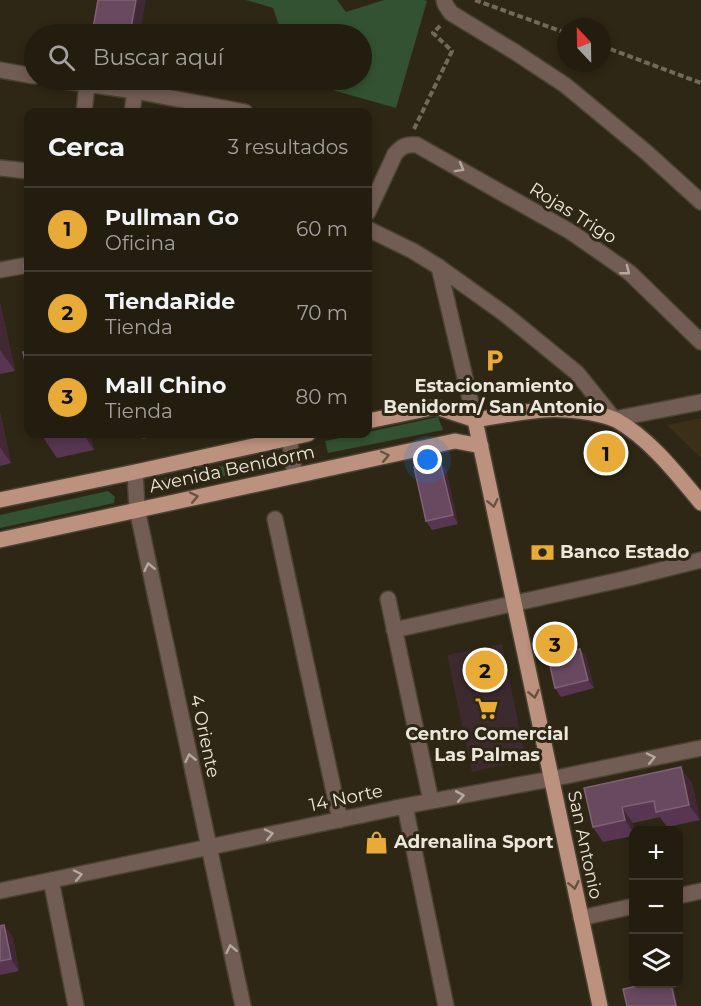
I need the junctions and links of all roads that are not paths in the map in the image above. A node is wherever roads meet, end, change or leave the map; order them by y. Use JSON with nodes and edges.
{"nodes":[{"id":1,"x":448,"y":6,"type":"edge"},
{"id":2,"x":0,"y":70,"type":"edge"},
{"id":3,"x":24,"y":74,"type":"edge"},
{"id":4,"x":86,"y":90,"type":"edge"},
{"id":5,"x":123,"y":90,"type":"edge"},
{"id":6,"x":135,"y":92,"type":"junction"},
{"id":7,"x":84,"y":108,"type":"edge"},
{"id":8,"x":133,"y":108,"type":"edge"},
{"id":9,"x":223,"y":108,"type":"edge"},
{"id":10,"x":0,"y":168,"type":"edge"},
{"id":11,"x":24,"y":171,"type":"edge"},
{"id":12,"x":701,"y":202,"type":"edge"},
{"id":13,"x":372,"y":203,"type":"edge"},
{"id":14,"x":372,"y":231,"type":"edge"},
{"id":15,"x":24,"y":266,"type":"edge"},
{"id":16,"x":439,"y":267,"type":"junction"},
{"id":17,"x":0,"y":270,"type":"edge"},
{"id":18,"x":701,"y":342,"type":"edge"},
{"id":19,"x":701,"y":402,"type":"edge"},
{"id":20,"x":615,"y":419,"type":"junction"},
{"id":21,"x":372,"y":420,"type":"edge"},
{"id":22,"x":475,"y":420,"type":"junction"},
{"id":23,"x":277,"y":438,"type":"edge"},
{"id":24,"x":290,"y":438,"type":"edge"},
{"id":25,"x":480,"y":446,"type":"junction"},
{"id":26,"x":135,"y":472,"type":"junction"},
{"id":27,"x":295,"y":476,"type":"junction"},
{"id":28,"x":0,"y":500,"type":"edge"},
{"id":29,"x":701,"y":503,"type":"edge"},
{"id":30,"x":137,"y":509,"type":"junction"},
{"id":31,"x":275,"y":519,"type":"dead end"},
{"id":32,"x":0,"y":540,"type":"edge"},
{"id":33,"x":701,"y":560,"type":"edge"},
{"id":34,"x":388,"y":599,"type":"dead end"},
{"id":35,"x":515,"y":603,"type":"junction"},
{"id":36,"x":394,"y":630,"type":"junction"},
{"id":37,"x":701,"y":748,"type":"edge"},
{"id":38,"x":551,"y":779,"type":"junction"},
{"id":39,"x":431,"y":801,"type":"junction"},
{"id":40,"x":405,"y":806,"type":"junction"},
{"id":41,"x":339,"y":820,"type":"junction"},
{"id":42,"x":209,"y":846,"type":"junction"},
{"id":43,"x":51,"y":880,"type":"junction"},
{"id":44,"x":0,"y":891,"type":"edge"},
{"id":45,"x":701,"y":891,"type":"edge"},
{"id":46,"x":683,"y":895,"type":"edge"},
{"id":47,"x":629,"y":907,"type":"edge"},
{"id":48,"x":581,"y":918,"type":"junction"},
{"id":49,"x":76,"y":1006,"type":"edge"},
{"id":50,"x":243,"y":1006,"type":"edge"},
{"id":51,"x":446,"y":1006,"type":"edge"},
{"id":52,"x":600,"y":1006,"type":"edge"}],
"edges":[{"from":1,"to":12,"type":"street"},
{"from":2,"to":3,"type":"street"},
{"from":4,"to":7,"type":"street"},
{"from":5,"to":6,"type":"street"},
{"from":6,"to":8,"type":"street"},
{"from":6,"to":9,"type":"street"},
{"from":10,"to":11,"type":"street"},
{"from":13,"to":18,"type":"street","name":"Rojas Trigo","one_way":true},
{"from":14,"to":16,"type":"street"},
{"from":15,"to":17,"type":"street"},
{"from":16,"to":20,"type":"street"},
{"from":16,"to":22,"type":"street"},
{"from":19,"to":20,"type":"street"},
{"from":20,"to":22,"type":"main road"},
{"from":20,"to":29,"type":"main road"},
{"from":21,"to":22,"type":"main road"},
{"from":22,"to":25,"type":"main road"},
{"from":23,"to":26,"type":"main road","name":"Avenida Benidorm"},
{"from":24,"to":27,"type":"street"},
{"from":27,"to":25,"type":"main road","name":"Avenida Benidorm","one_way":true},
{"from":25,"to":35,"type":"main road","name":"San Antonio","one_way":true},
{"from":26,"to":28,"type":"main road","name":"Avenida Benidorm"},
{"from":26,"to":30,"type":"street","name":"4 Oriente"},
{"from":30,"to":27,"type":"main road","name":"Avenida Benidorm","one_way":true},
{"from":30,"to":32,"type":"main road","name":"Avenida Benidorm"},
{"from":42,"to":30,"type":"street","name":"4 Oriente","one_way":true},
{"from":31,"to":41,"type":"street"},
{"from":33,"to":35,"type":"street"},
{"from":34,"to":36,"type":"street"},
{"from":35,"to":36,"type":"street"},
{"from":35,"to":38,"type":"main road","name":"San Antonio","one_way":true},
{"from":36,"to":39,"type":"street"},
{"from":38,"to":37,"type":"street","name":"14 Norte","one_way":true},
{"from":39,"to":38,"type":"street","name":"14 Norte","one_way":true},
{"from":38,"to":48,"type":"main road","name":"San Antonio","one_way":true},
{"from":39,"to":40,"type":"street","name":"14 Norte"},
{"from":40,"to":41,"type":"street","name":"14 Norte"},
{"from":40,"to":51,"type":"street"},
{"from":42,"to":41,"type":"street","name":"14 Norte","one_way":true},
{"from":43,"to":42,"type":"street","name":"14 Norte","one_way":true},
{"from":50,"to":42,"type":"street","name":"4 Oriente","one_way":true},
{"from":43,"to":44,"type":"street","name":"14 Norte"},
{"from":43,"to":49,"type":"street"},
{"from":45,"to":46,"type":"street"},
{"from":47,"to":48,"type":"street"},
{"from":48,"to":52,"type":"main road","name":"San Antonio"}]}
